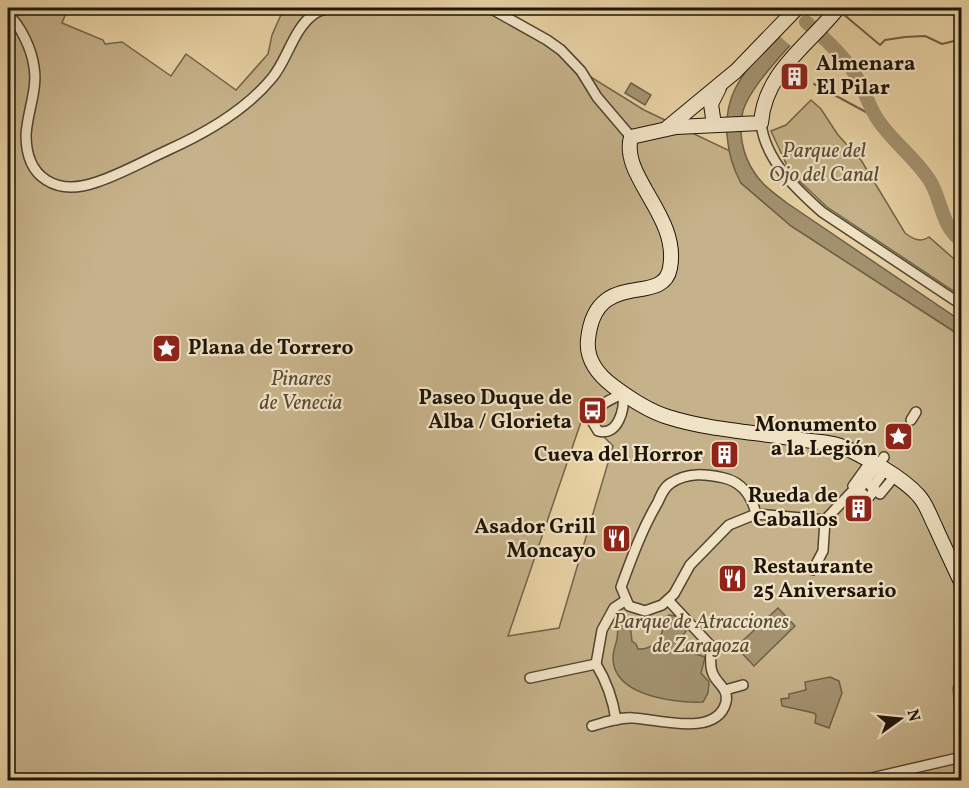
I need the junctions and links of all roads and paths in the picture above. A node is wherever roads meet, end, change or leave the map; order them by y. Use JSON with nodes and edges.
{"nodes":[{"id":1,"x":331,"y":8,"type":"edge"},
{"id":2,"x":490,"y":8,"type":"edge"},
{"id":3,"x":796,"y":8,"type":"edge"},
{"id":4,"x":834,"y":13,"type":"edge"},
{"id":5,"x":8,"y":15,"type":"edge"},
{"id":6,"x":724,"y":81,"type":"junction"},
{"id":7,"x":754,"y":124,"type":"junction"},
{"id":8,"x":718,"y":125,"type":"junction"},
{"id":9,"x":667,"y":128,"type":"junction"},
{"id":10,"x":631,"y":137,"type":"junction"},
{"id":11,"x":962,"y":305,"type":"edge"},
{"id":12,"x":623,"y":394,"type":"junction"},
{"id":13,"x":638,"y":402,"type":"junction"},
{"id":14,"x":624,"y":409,"type":"junction"},
{"id":15,"x":882,"y":466,"type":"junction"},
{"id":16,"x":866,"y":488,"type":"junction"},
{"id":17,"x":756,"y":514,"type":"junction"},
{"id":18,"x":825,"y":520,"type":"junction"},
{"id":19,"x":813,"y":570,"type":"dead end"},
{"id":20,"x":962,"y":584,"type":"edge"},
{"id":21,"x":626,"y":600,"type":"junction"},
{"id":22,"x":668,"y":600,"type":"junction"},
{"id":23,"x":656,"y":607,"type":"junction"},
{"id":24,"x":657,"y":619,"type":"dead end"},
{"id":25,"x":596,"y":664,"type":"junction"},
{"id":26,"x":530,"y":678,"type":"dead end"},
{"id":27,"x":742,"y":685,"type":"dead end"},
{"id":28,"x":725,"y":690,"type":"junction"},
{"id":29,"x":616,"y":720,"type":"junction"},
{"id":30,"x":592,"y":726,"type":"dead end"},
{"id":31,"x":962,"y":757,"type":"edge"},
{"id":32,"x":863,"y":780,"type":"edge"}],
"edges":[{"from":1,"to":5,"type":"street"},
{"from":2,"to":10,"type":"street"},
{"from":3,"to":6,"type":"street"},
{"from":4,"to":7,"type":"street"},
{"from":6,"to":8,"type":"street"},
{"from":6,"to":9,"type":"street"},
{"from":7,"to":8,"type":"street"},
{"from":7,"to":11,"type":"street"},
{"from":8,"to":9,"type":"street"},
{"from":9,"to":10,"type":"street"},
{"from":10,"to":12,"type":"street"},
{"from":12,"to":13,"type":"street"},
{"from":12,"to":14,"type":"street"},
{"from":12,"to":14,"type":"street"},
{"from":13,"to":14,"type":"street"},
{"from":13,"to":15,"type":"street"},
{"from":15,"to":16,"type":"street"},
{"from":15,"to":16,"type":"street"},
{"from":15,"to":20,"type":"street"},
{"from":16,"to":18,"type":"street"},
{"from":17,"to":18,"type":"street"},
{"from":17,"to":21,"type":"street"},
{"from":17,"to":22,"type":"street"},
{"from":18,"to":19,"type":"street"},
{"from":21,"to":23,"type":"street"},
{"from":21,"to":25,"type":"street"},
{"from":22,"to":23,"type":"street"},
{"from":22,"to":28,"type":"street"},
{"from":23,"to":24,"type":"street"},
{"from":25,"to":26,"type":"street"},
{"from":25,"to":29,"type":"street"},
{"from":27,"to":28,"type":"street"},
{"from":28,"to":29,"type":"street"},
{"from":29,"to":30,"type":"street"},
{"from":31,"to":32,"type":"street"}]}
